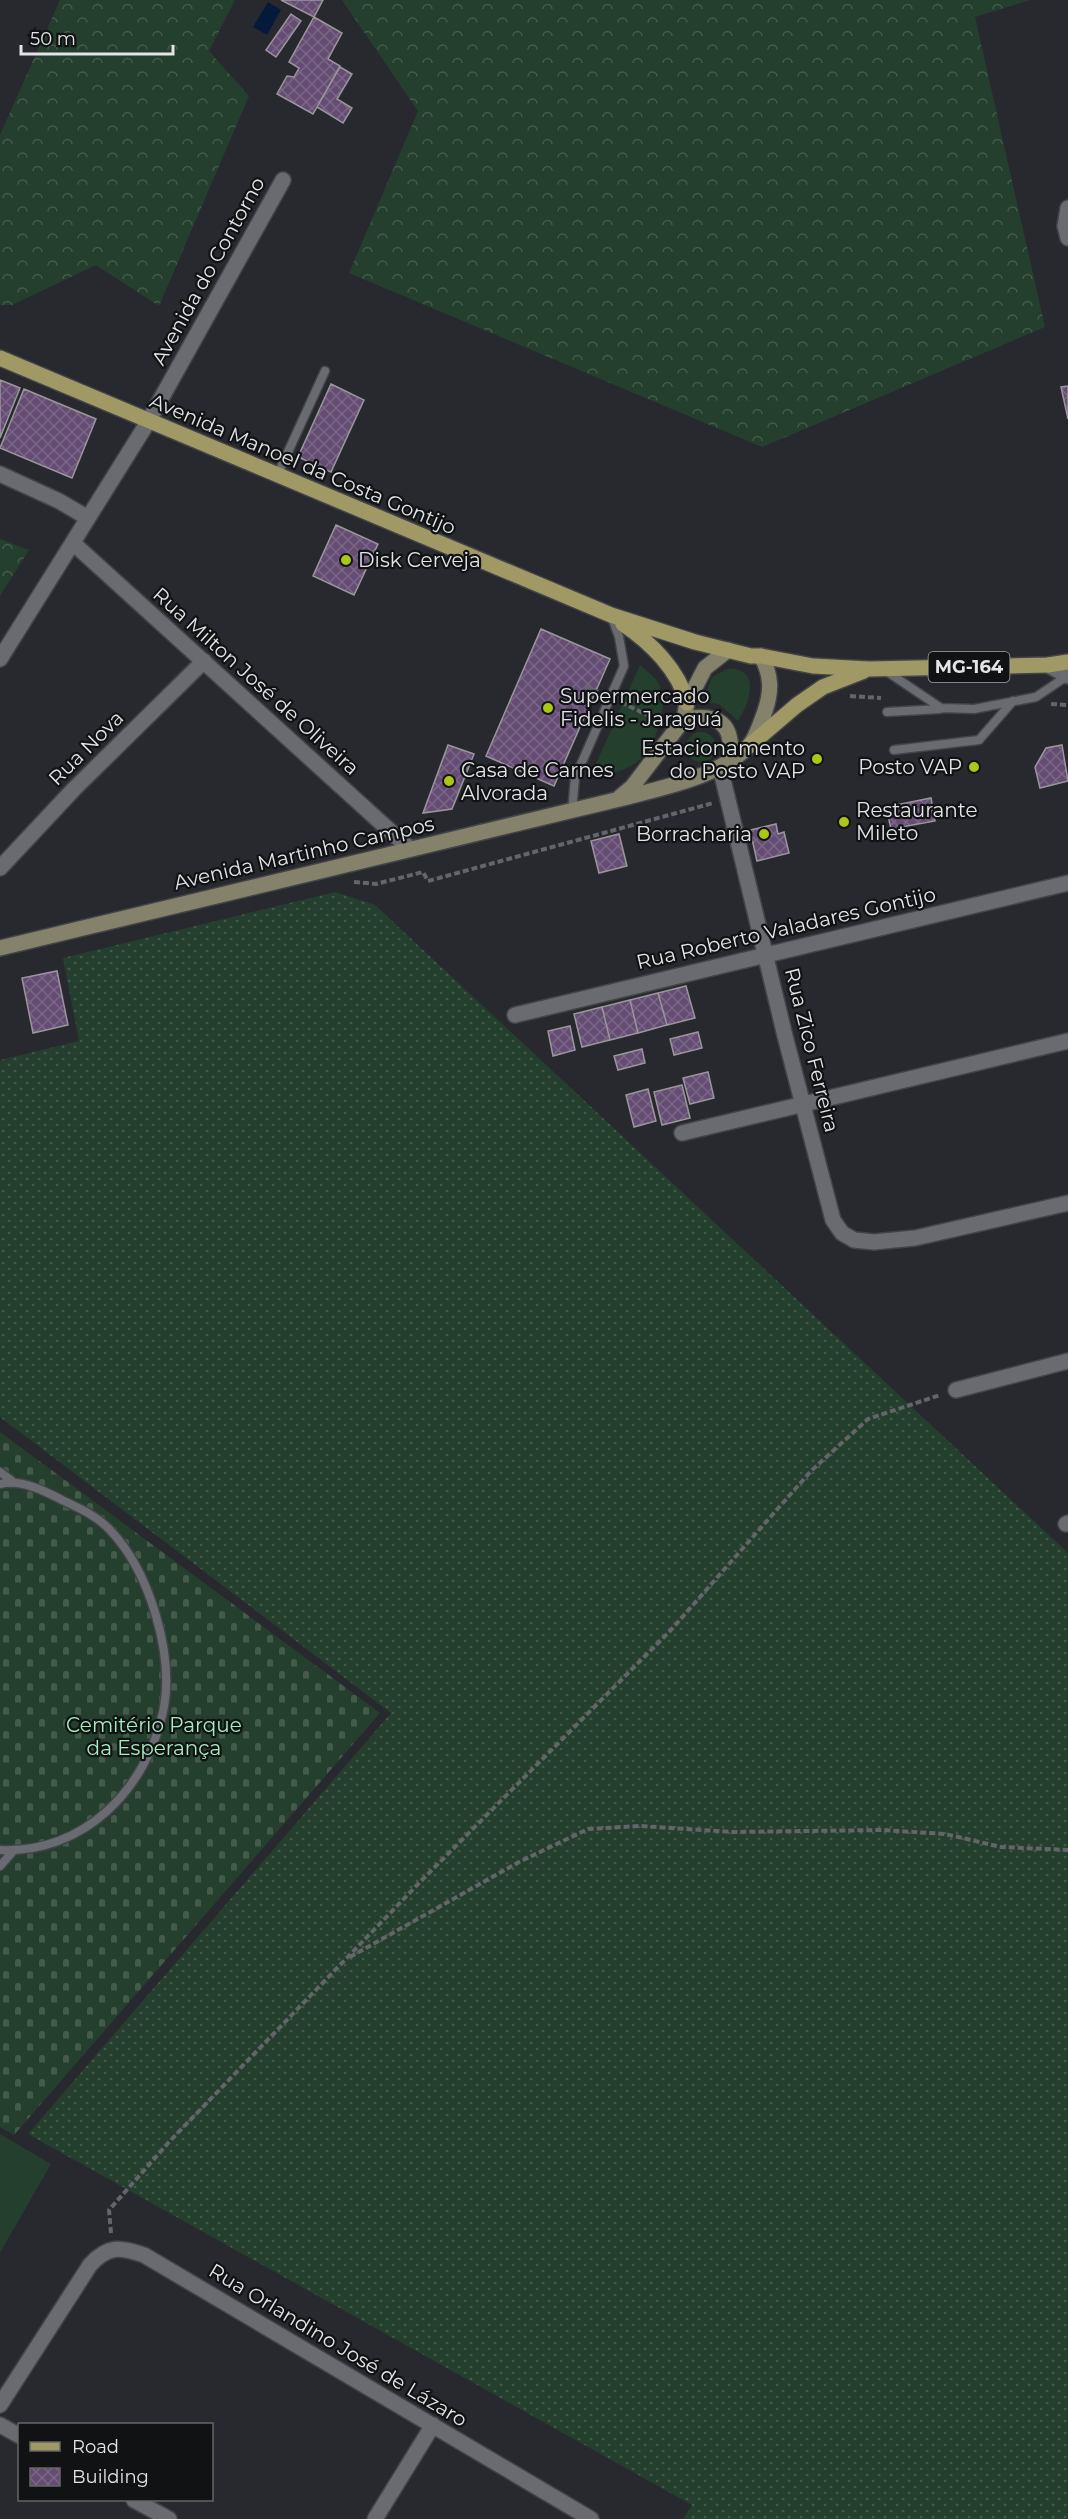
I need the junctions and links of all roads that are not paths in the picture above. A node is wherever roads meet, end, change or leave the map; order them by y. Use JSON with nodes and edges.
{"nodes":[{"id":1,"x":283,"y":180,"type":"dead end"},
{"id":2,"x":1068,"y":208,"type":"edge"},
{"id":3,"x":1068,"y":238,"type":"edge"},
{"id":4,"x":0,"y":358,"type":"edge"},
{"id":5,"x":325,"y":371,"type":"dead end"},
{"id":6,"x":148,"y":422,"type":"junction"},
{"id":7,"x":0,"y":474,"type":"edge"},
{"id":8,"x":277,"y":476,"type":"junction"},
{"id":9,"x":88,"y":518,"type":"junction"},
{"id":10,"x":73,"y":543,"type":"junction"},
{"id":11,"x":611,"y":615,"type":"junction"},
{"id":12,"x":728,"y":650,"type":"junction"},
{"id":13,"x":761,"y":656,"type":"junction"},
{"id":14,"x":0,"y":659,"type":"edge"},
{"id":15,"x":204,"y":661,"type":"junction"},
{"id":16,"x":1068,"y":662,"type":"edge"},
{"id":17,"x":1048,"y":665,"type":"junction"},
{"id":18,"x":877,"y":669,"type":"junction"},
{"id":19,"x":1068,"y":676,"type":"edge"},
{"id":20,"x":1014,"y":701,"type":"junction"},
{"id":21,"x":687,"y":703,"type":"junction"},
{"id":22,"x":941,"y":708,"type":"junction"},
{"id":23,"x":886,"y":712,"type":"dead end"},
{"id":24,"x":681,"y":724,"type":"junction"},
{"id":25,"x":749,"y":746,"type":"junction"},
{"id":26,"x":894,"y":750,"type":"dead end"},
{"id":27,"x":725,"y":763,"type":"junction"},
{"id":28,"x":618,"y":800,"type":"junction"},
{"id":29,"x":572,"y":811,"type":"junction"},
{"id":30,"x":410,"y":849,"type":"junction"},
{"id":31,"x":0,"y":868,"type":"edge"},
{"id":32,"x":1068,"y":883,"type":"edge"},
{"id":33,"x":0,"y":948,"type":"edge"},
{"id":34,"x":766,"y":954,"type":"junction"},
{"id":35,"x":515,"y":1014,"type":"dead end"},
{"id":36,"x":1068,"y":1041,"type":"edge"},
{"id":37,"x":803,"y":1104,"type":"junction"},
{"id":38,"x":682,"y":1133,"type":"dead end"},
{"id":39,"x":1068,"y":1203,"type":"edge"},
{"id":40,"x":1068,"y":1361,"type":"edge"},
{"id":41,"x":956,"y":1390,"type":"road end"},
{"id":42,"x":0,"y":1472,"type":"edge"},
{"id":43,"x":12,"y":1481,"type":"junction"},
{"id":44,"x":0,"y":1484,"type":"edge"},
{"id":45,"x":0,"y":1850,"type":"edge"},
{"id":46,"x":14,"y":1850,"type":"junction"},
{"id":47,"x":0,"y":1866,"type":"edge"},
{"id":48,"x":0,"y":2405,"type":"edge"},
{"id":49,"x":0,"y":2425,"type":"edge"},
{"id":50,"x":433,"y":2425,"type":"junction"},
{"id":51,"x":18,"y":2435,"type":"edge"},
{"id":52,"x":138,"y":2501,"type":"edge"},
{"id":53,"x":169,"y":2519,"type":"edge"},
{"id":54,"x":375,"y":2519,"type":"edge"},
{"id":55,"x":591,"y":2519,"type":"edge"}],
"edges":[{"from":1,"to":6,"type":"street","name":"Avenida do Contorno"},
{"from":2,"to":3,"type":"street"},
{"from":4,"to":6,"type":"main road","name":"Avenida Manoel da Costa Gontijo","number":"MG-164"},
{"from":5,"to":8,"type":"lane"},
{"from":6,"to":8,"type":"main road","name":"Avenida Manoel da Costa Gontijo","number":"MG-164"},
{"from":6,"to":9,"type":"street","name":"Avenida do Contorno"},
{"from":7,"to":9,"type":"street"},
{"from":8,"to":11,"type":"main road","name":"Avenida Manoel da Costa Gontijo","number":"MG-164"},
{"from":9,"to":10,"type":"street","name":"Avenida do Contorno"},
{"from":10,"to":14,"type":"street","name":"Avenida do Contorno"},
{"from":10,"to":15,"type":"street","name":"Rua Milton José de Oliveira"},
{"from":11,"to":12,"type":"main road","name":"Avenida Manoel da Costa Gontijo","number":"MG-164"},
{"from":11,"to":21,"type":"main road"},
{"from":11,"to":29,"type":"lane"},
{"from":12,"to":13,"type":"main road","name":"Avenida Manoel da Costa Gontijo","number":"MG-164"},
{"from":12,"to":21,"type":"main road"},
{"from":13,"to":18,"type":"main road","name":"Avenida Manoel da Costa Gontijo","number":"MG-164"},
{"from":13,"to":25,"type":"main road"},
{"from":15,"to":30,"type":"street","name":"Rua Milton José de Oliveira"},
{"from":15,"to":31,"type":"street","name":"Rua Nova"},
{"from":16,"to":17,"type":"main road","number":"MG-164"},
{"from":17,"to":18,"type":"main road","number":"MG-164"},
{"from":17,"to":19,"type":"street"},
{"from":18,"to":22,"type":"lane"},
{"from":18,"to":25,"type":"main road"},
{"from":19,"to":20,"type":"lane"},
{"from":20,"to":22,"type":"lane"},
{"from":20,"to":26,"type":"lane"},
{"from":21,"to":24,"type":"main road"},
{"from":22,"to":23,"type":"lane"},
{"from":24,"to":27,"type":"main road"},
{"from":24,"to":28,"type":"main road"},
{"from":25,"to":27,"type":"main road","name":"Avenida Martinho Campos"},
{"from":27,"to":28,"type":"main road","name":"Avenida Martinho Campos"},
{"from":27,"to":34,"type":"street","name":"Rua Zico Ferreira"},
{"from":28,"to":29,"type":"main road","name":"Avenida Martinho Campos"},
{"from":29,"to":30,"type":"main road","name":"Avenida Martinho Campos"},
{"from":30,"to":33,"type":"main road","name":"Avenida Martinho Campos"},
{"from":32,"to":34,"type":"street","name":"Rua Roberto Valadares Gontijo"},
{"from":34,"to":35,"type":"street","name":"Rua Roberto Valadares Gontijo"},
{"from":34,"to":37,"type":"street","name":"Rua Zico Ferreira"},
{"from":36,"to":37,"type":"street"},
{"from":37,"to":38,"type":"street"},
{"from":37,"to":39,"type":"street","name":"Rua Zico Ferreira"},
{"from":40,"to":41,"type":"street"},
{"from":42,"to":43,"type":"lane"},
{"from":43,"to":44,"type":"lane"},
{"from":43,"to":46,"type":"lane"},
{"from":45,"to":46,"type":"lane"},
{"from":46,"to":47,"type":"lane"},
{"from":48,"to":50,"type":"street","name":"Rua Orlandino José de Lázaro"},
{"from":49,"to":51,"type":"street"},
{"from":50,"to":54,"type":"street"},
{"from":50,"to":55,"type":"street","name":"Rua Orlandino José de Lázaro"},
{"from":52,"to":53,"type":"street"}]}
